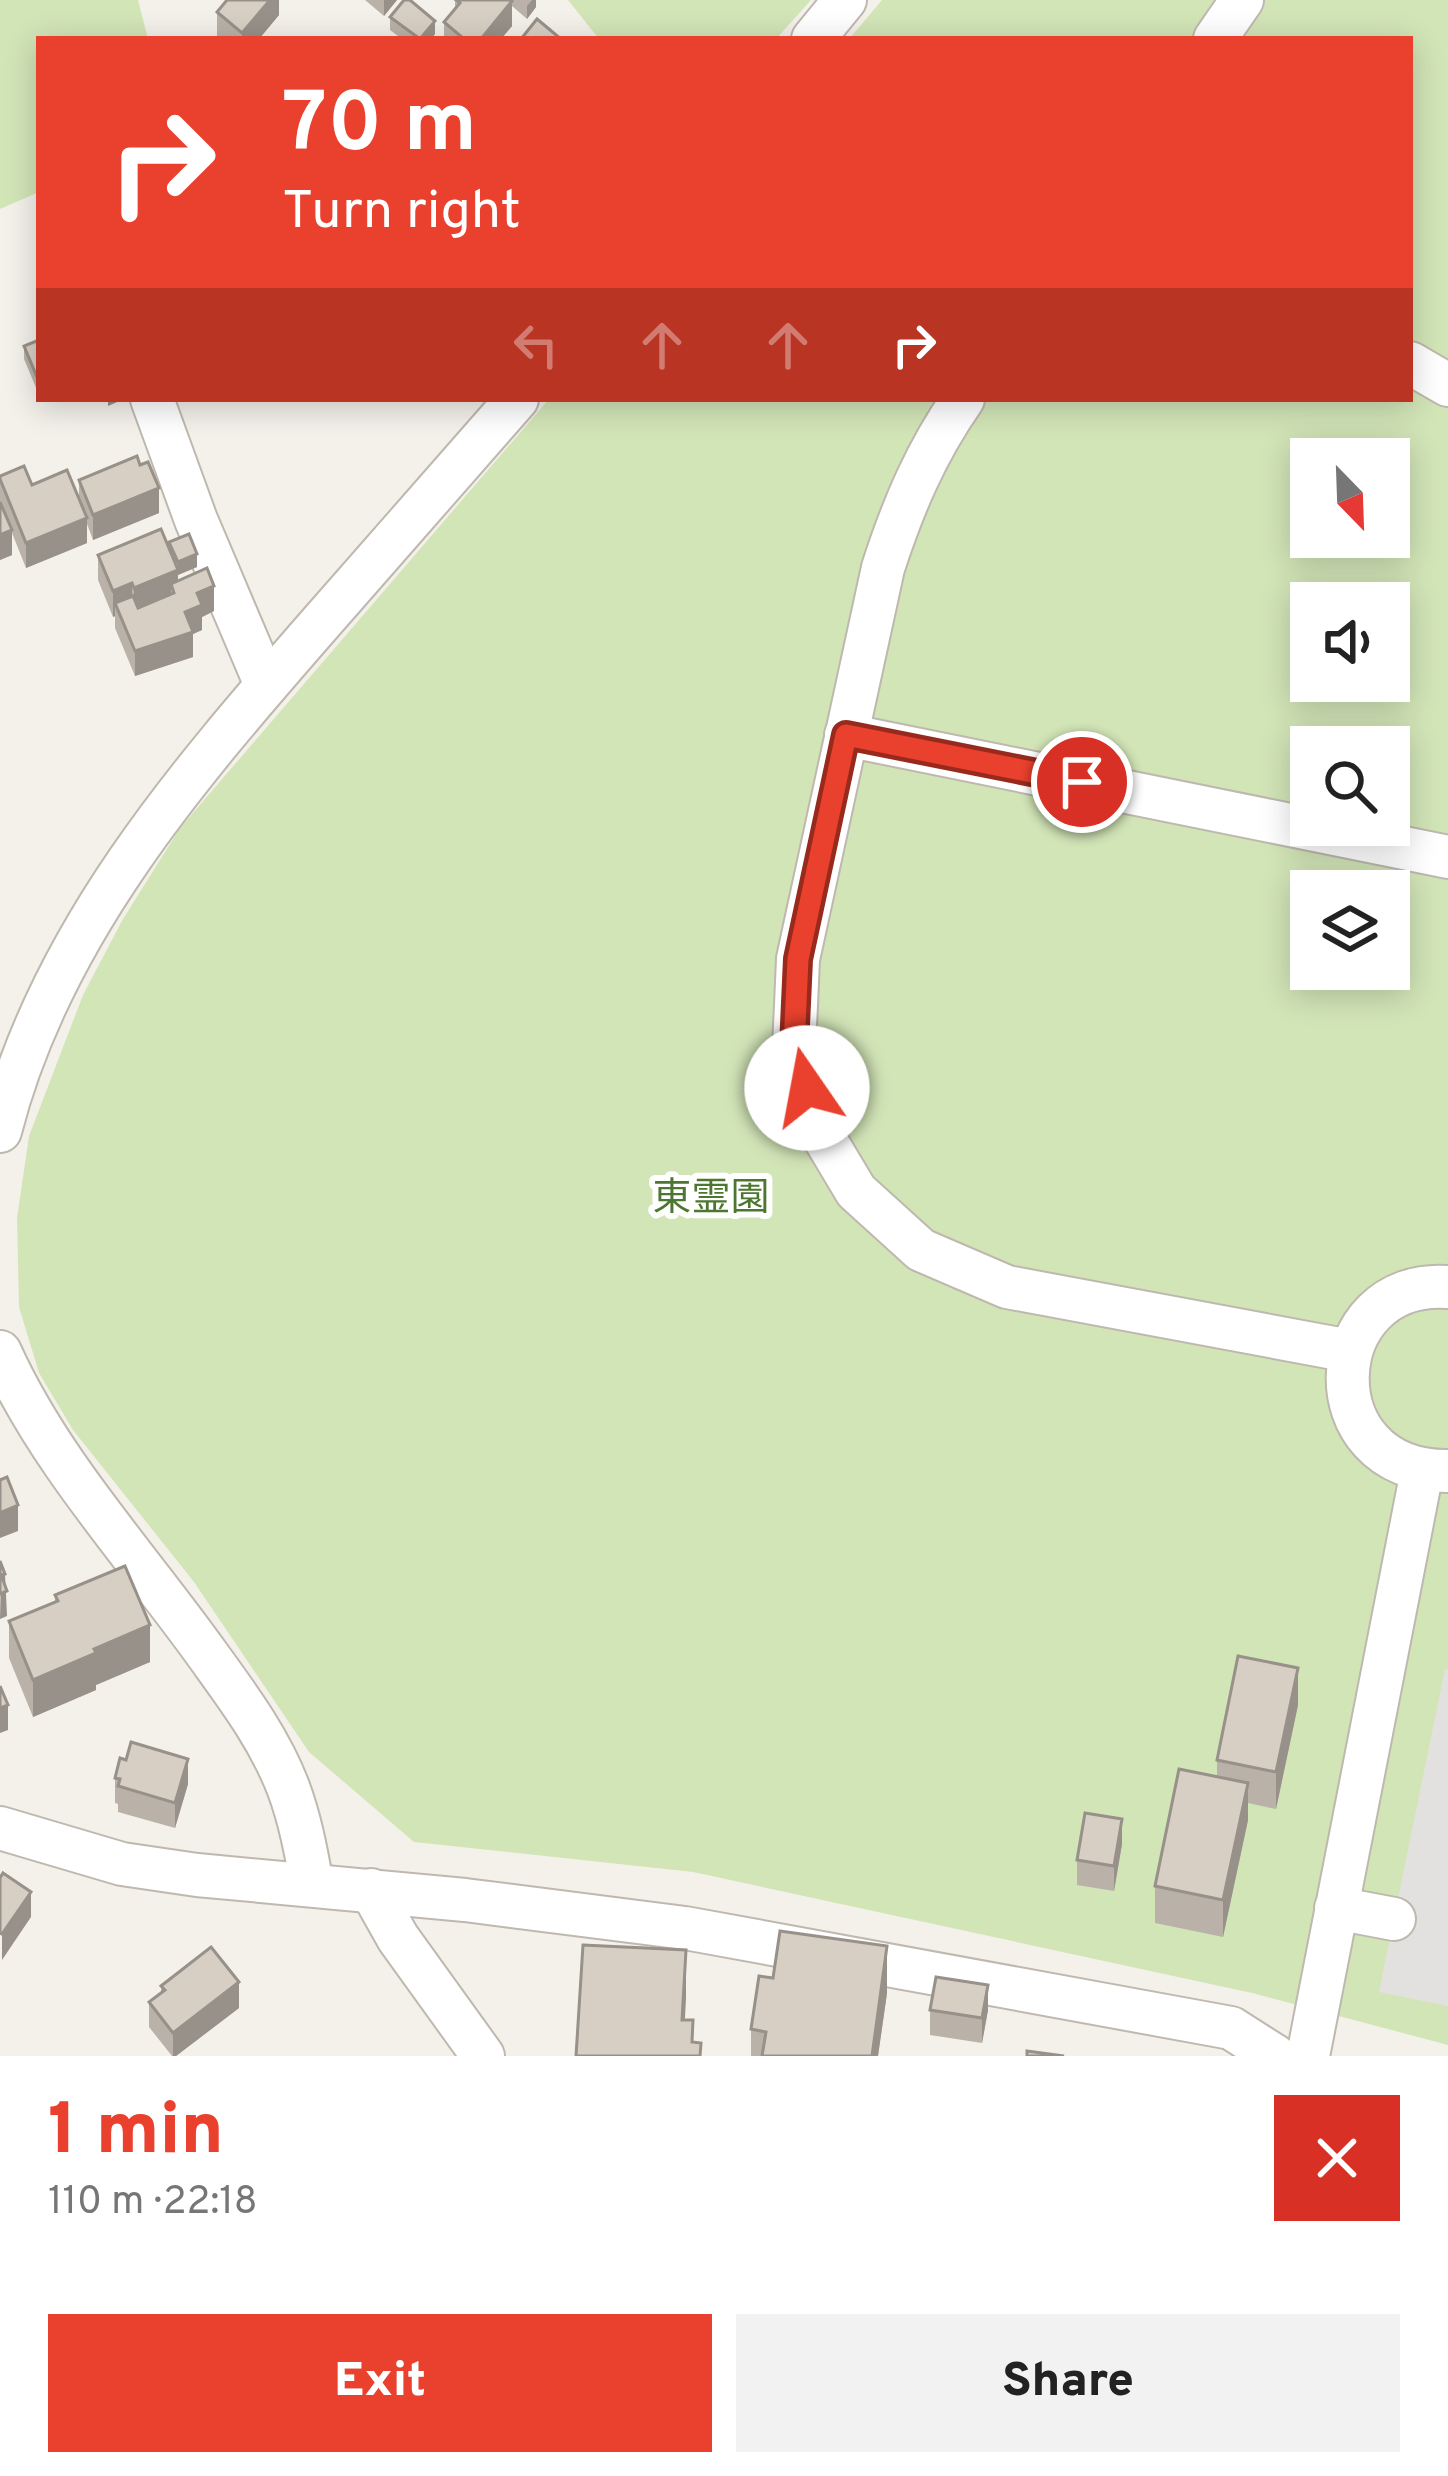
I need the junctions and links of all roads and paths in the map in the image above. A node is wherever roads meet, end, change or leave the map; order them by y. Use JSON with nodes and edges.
{"nodes":[{"id":1,"x":845,"y":0,"type":"edge"},
{"id":2,"x":1242,"y":0,"type":"edge"},
{"id":3,"x":815,"y":36,"type":"edge"},
{"id":4,"x":1217,"y":36,"type":"edge"},
{"id":5,"x":1413,"y":365,"type":"edge"},
{"id":6,"x":1448,"y":385,"type":"edge"},
{"id":7,"x":153,"y":402,"type":"edge"},
{"id":8,"x":514,"y":402,"type":"edge"},
{"id":9,"x":961,"y":402,"type":"edge"},
{"id":10,"x":266,"y":686,"type":"junction"},
{"id":11,"x":846,"y":735,"type":"junction"},
{"id":12,"x":1448,"y":856,"type":"edge"},
{"id":13,"x":0,"y":1131,"type":"edge"},
{"id":14,"x":1448,"y":1287,"type":"edge"},
{"id":15,"x":1350,"y":1351,"type":"junction"},
{"id":16,"x":0,"y":1352,"type":"edge"},
{"id":17,"x":1435,"y":1471,"type":"edge"},
{"id":18,"x":0,"y":1828,"type":"edge"},
{"id":19,"x":312,"y":1885,"type":"junction"},
{"id":20,"x":371,"y":1890,"type":"junction"},
{"id":21,"x":1336,"y":1908,"type":"junction"},
{"id":22,"x":1394,"y":1919,"type":"dead end"},
{"id":23,"x":483,"y":2056,"type":"edge"},
{"id":24,"x":1275,"y":2056,"type":"edge"},
{"id":25,"x":1308,"y":2056,"type":"edge"}],
"edges":[{"from":1,"to":3,"type":"street"},
{"from":2,"to":4,"type":"street"},
{"from":5,"to":6,"type":"street"},
{"from":7,"to":10,"type":"street"},
{"from":8,"to":10,"type":"street"},
{"from":9,"to":11,"type":"street"},
{"from":10,"to":13,"type":"street"},
{"from":11,"to":12,"type":"street"},
{"from":11,"to":15,"type":"street"},
{"from":14,"to":15,"type":"street"},
{"from":15,"to":17,"type":"street"},
{"from":16,"to":19,"type":"street"},
{"from":17,"to":21,"type":"street"},
{"from":18,"to":19,"type":"street"},
{"from":19,"to":20,"type":"street"},
{"from":20,"to":23,"type":"street"},
{"from":20,"to":24,"type":"street"},
{"from":21,"to":22,"type":"street"},
{"from":21,"to":25,"type":"street"}]}
